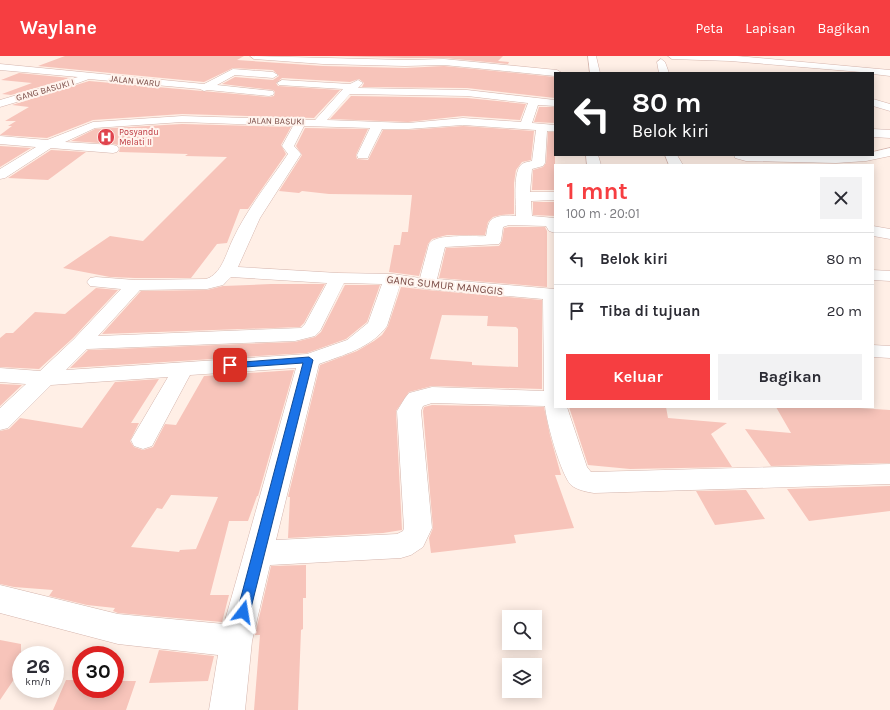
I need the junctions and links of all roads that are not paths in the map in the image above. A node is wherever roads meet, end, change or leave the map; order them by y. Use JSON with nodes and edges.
{"nodes":[{"id":1,"x":254,"y":56,"type":"edge"},
{"id":2,"x":480,"y":56,"type":"edge"},
{"id":3,"x":592,"y":56,"type":"edge"},
{"id":4,"x":672,"y":56,"type":"edge"},
{"id":5,"x":679,"y":56,"type":"edge"},
{"id":6,"x":809,"y":56,"type":"edge"},
{"id":7,"x":326,"y":58,"type":"edge"},
{"id":8,"x":730,"y":58,"type":"junction"},
{"id":9,"x":299,"y":59,"type":"junction"},
{"id":10,"x":775,"y":60,"type":"edge"},
{"id":11,"x":34,"y":62,"type":"dead end"},
{"id":12,"x":661,"y":62,"type":"dead end"},
{"id":13,"x":816,"y":66,"type":"junction"},
{"id":14,"x":0,"y":67,"type":"edge"},
{"id":15,"x":18,"y":68,"type":"junction"},
{"id":16,"x":468,"y":68,"type":"junction"},
{"id":17,"x":736,"y":68,"type":"dead end"},
{"id":18,"x":279,"y":71,"type":"junction"},
{"id":19,"x":856,"y":71,"type":"edge"},
{"id":20,"x":554,"y":72,"type":"edge"},
{"id":21,"x":594,"y":72,"type":"edge"},
{"id":22,"x":664,"y":72,"type":"edge"},
{"id":23,"x":783,"y":72,"type":"edge"},
{"id":24,"x":873,"y":72,"type":"edge"},
{"id":25,"x":874,"y":72,"type":"edge"},
{"id":26,"x":162,"y":73,"type":"dead end"},
{"id":27,"x":890,"y":73,"type":"edge"},
{"id":28,"x":365,"y":74,"type":"dead end"},
{"id":29,"x":90,"y":76,"type":"junction"},
{"id":30,"x":144,"y":82,"type":"junction"},
{"id":31,"x":283,"y":82,"type":"junction"},
{"id":32,"x":204,"y":88,"type":"junction"},
{"id":33,"x":351,"y":89,"type":"junction"},
{"id":34,"x":467,"y":89,"type":"junction"},
{"id":35,"x":269,"y":93,"type":"junction"},
{"id":36,"x":402,"y":93,"type":"junction"},
{"id":37,"x":534,"y":101,"type":"junction"},
{"id":38,"x":254,"y":102,"type":"dead end"},
{"id":39,"x":874,"y":102,"type":"edge"},
{"id":40,"x":554,"y":103,"type":"edge"},
{"id":41,"x":0,"y":104,"type":"edge"},
{"id":42,"x":890,"y":108,"type":"edge"},
{"id":43,"x":239,"y":109,"type":"dead end"},
{"id":44,"x":464,"y":114,"type":"junction"},
{"id":45,"x":220,"y":120,"type":"junction"},
{"id":46,"x":301,"y":122,"type":"junction"},
{"id":47,"x":319,"y":122,"type":"junction"},
{"id":48,"x":381,"y":125,"type":"junction"},
{"id":49,"x":525,"y":126,"type":"junction"},
{"id":50,"x":548,"y":128,"type":"edge"},
{"id":51,"x":874,"y":133,"type":"edge"},
{"id":52,"x":890,"y":134,"type":"edge"},
{"id":53,"x":0,"y":140,"type":"edge"},
{"id":54,"x":49,"y":144,"type":"junction"},
{"id":55,"x":113,"y":148,"type":"dead end"},
{"id":56,"x":890,"y":152,"type":"edge"},
{"id":57,"x":363,"y":155,"type":"dead end"},
{"id":58,"x":874,"y":155,"type":"edge"},
{"id":59,"x":743,"y":156,"type":"edge"},
{"id":60,"x":871,"y":156,"type":"edge"},
{"id":61,"x":776,"y":162,"type":"edge"},
{"id":62,"x":0,"y":175,"type":"edge"},
{"id":63,"x":554,"y":196,"type":"edge"},
{"id":64,"x":524,"y":197,"type":"junction"},
{"id":65,"x":524,"y":221,"type":"junction"},
{"id":66,"x":554,"y":226,"type":"edge"},
{"id":67,"x":874,"y":232,"type":"edge"},
{"id":68,"x":890,"y":234,"type":"edge"},
{"id":69,"x":228,"y":272,"type":"junction"},
{"id":70,"x":874,"y":275,"type":"edge"},
{"id":71,"x":890,"y":276,"type":"edge"},
{"id":72,"x":338,"y":278,"type":"junction"},
{"id":73,"x":393,"y":279,"type":"junction"},
{"id":74,"x":96,"y":282,"type":"dead end"},
{"id":75,"x":427,"y":284,"type":"junction"},
{"id":76,"x":135,"y":285,"type":"junction"},
{"id":77,"x":553,"y":296,"type":"edge"},
{"id":78,"x":554,"y":333,"type":"edge"},
{"id":79,"x":81,"y":343,"type":"junction"},
{"id":80,"x":874,"y":351,"type":"edge"},
{"id":81,"x":890,"y":352,"type":"edge"},
{"id":82,"x":309,"y":360,"type":"junction"},
{"id":83,"x":183,"y":369,"type":"junction"},
{"id":84,"x":0,"y":375,"type":"edge"},
{"id":85,"x":46,"y":378,"type":"junction"},
{"id":86,"x":554,"y":403,"type":"edge"},
{"id":87,"x":556,"y":408,"type":"edge"},
{"id":88,"x":0,"y":422,"type":"edge"},
{"id":89,"x":143,"y":440,"type":"dead end"},
{"id":90,"x":890,"y":474,"type":"edge"},
{"id":91,"x":258,"y":553,"type":"junction"},
{"id":92,"x":0,"y":599,"type":"edge"},
{"id":93,"x":236,"y":641,"type":"junction"},
{"id":94,"x":227,"y":710,"type":"edge"}],
"edges":[{"from":1,"to":9,"type":"street"},
{"from":2,"to":16,"type":"street"},
{"from":3,"to":21,"type":"street"},
{"from":4,"to":5,"type":"street"},
{"from":5,"to":8,"type":"street"},
{"from":6,"to":13,"type":"street"},
{"from":7,"to":9,"type":"street"},
{"from":7,"to":16,"type":"street"},
{"from":8,"to":10,"type":"street"},
{"from":8,"to":17,"type":"street"},
{"from":9,"to":18,"type":"street"},
{"from":10,"to":13,"type":"street"},
{"from":10,"to":23,"type":"street"},
{"from":11,"to":15,"type":"street"},
{"from":12,"to":22,"type":"street"},
{"from":13,"to":19,"type":"street"},
{"from":14,"to":15,"type":"street","name":"JALAN WARU"},
{"from":15,"to":29,"type":"street","name":"JALAN WARU"},
{"from":16,"to":20,"type":"street"},
{"from":18,"to":31,"type":"street"},
{"from":18,"to":32,"type":"street"},
{"from":19,"to":24,"type":"street"},
{"from":25,"to":27,"type":"street"},
{"from":26,"to":30,"type":"street"},
{"from":28,"to":33,"type":"street"},
{"from":29,"to":30,"type":"street","name":"JALAN WARU"},
{"from":29,"to":41,"type":"street","name":"GANG BASUKI I"},
{"from":30,"to":32,"type":"street","name":"JALAN WARU"},
{"from":31,"to":33,"type":"street"},
{"from":31,"to":35,"type":"street"},
{"from":32,"to":35,"type":"street","name":"JALAN WARU"},
{"from":33,"to":36,"type":"street"},
{"from":33,"to":47,"type":"street"},
{"from":34,"to":36,"type":"street"},
{"from":34,"to":37,"type":"street"},
{"from":34,"to":44,"type":"street"},
{"from":35,"to":38,"type":"street"},
{"from":36,"to":48,"type":"street"},
{"from":37,"to":40,"type":"street"},
{"from":37,"to":49,"type":"street"},
{"from":39,"to":42,"type":"street"},
{"from":43,"to":45,"type":"street"},
{"from":44,"to":48,"type":"street","name":"JALAN BASUKI"},
{"from":44,"to":49,"type":"street","name":"JALAN BASUKI"},
{"from":45,"to":46,"type":"street","name":"JALAN BASUKI"},
{"from":45,"to":54,"type":"street","name":"JALAN BASUKI"},
{"from":46,"to":47,"type":"street","name":"JALAN BASUKI"},
{"from":46,"to":69,"type":"street"},
{"from":47,"to":48,"type":"street","name":"JALAN BASUKI"},
{"from":48,"to":57,"type":"street"},
{"from":49,"to":50,"type":"street","name":"JALAN BASUKI"},
{"from":50,"to":64,"type":"street"},
{"from":51,"to":52,"type":"street"},
{"from":53,"to":54,"type":"street","name":"JALAN BASUKI"},
{"from":54,"to":55,"type":"street"},
{"from":54,"to":62,"type":"street"},
{"from":56,"to":58,"type":"street"},
{"from":59,"to":61,"type":"street"},
{"from":60,"to":61,"type":"street"},
{"from":63,"to":64,"type":"street"},
{"from":64,"to":65,"type":"street"},
{"from":65,"to":66,"type":"street"},
{"from":65,"to":75,"type":"street"},
{"from":67,"to":68,"type":"street"},
{"from":69,"to":72,"type":"street","name":"GANG SUMUR MANGGIS"},
{"from":69,"to":76,"type":"street"},
{"from":70,"to":71,"type":"street"},
{"from":72,"to":73,"type":"street","name":"GANG SUMUR MANGGIS"},
{"from":72,"to":79,"type":"street"},
{"from":73,"to":75,"type":"street","name":"GANG SUMUR MANGGIS"},
{"from":73,"to":82,"type":"street"},
{"from":74,"to":76,"type":"street"},
{"from":75,"to":77,"type":"street","name":"GANG SUMUR MANGGIS"},
{"from":76,"to":79,"type":"street"},
{"from":77,"to":78,"type":"street"},
{"from":79,"to":85,"type":"street"},
{"from":80,"to":81,"type":"street"},
{"from":82,"to":83,"type":"street"},
{"from":82,"to":91,"type":"street"},
{"from":83,"to":85,"type":"street"},
{"from":83,"to":89,"type":"street"},
{"from":84,"to":85,"type":"street"},
{"from":85,"to":88,"type":"street"},
{"from":86,"to":91,"type":"street"},
{"from":87,"to":90,"type":"street"},
{"from":91,"to":93,"type":"street"},
{"from":92,"to":93,"type":"street"},
{"from":93,"to":94,"type":"street"}]}
